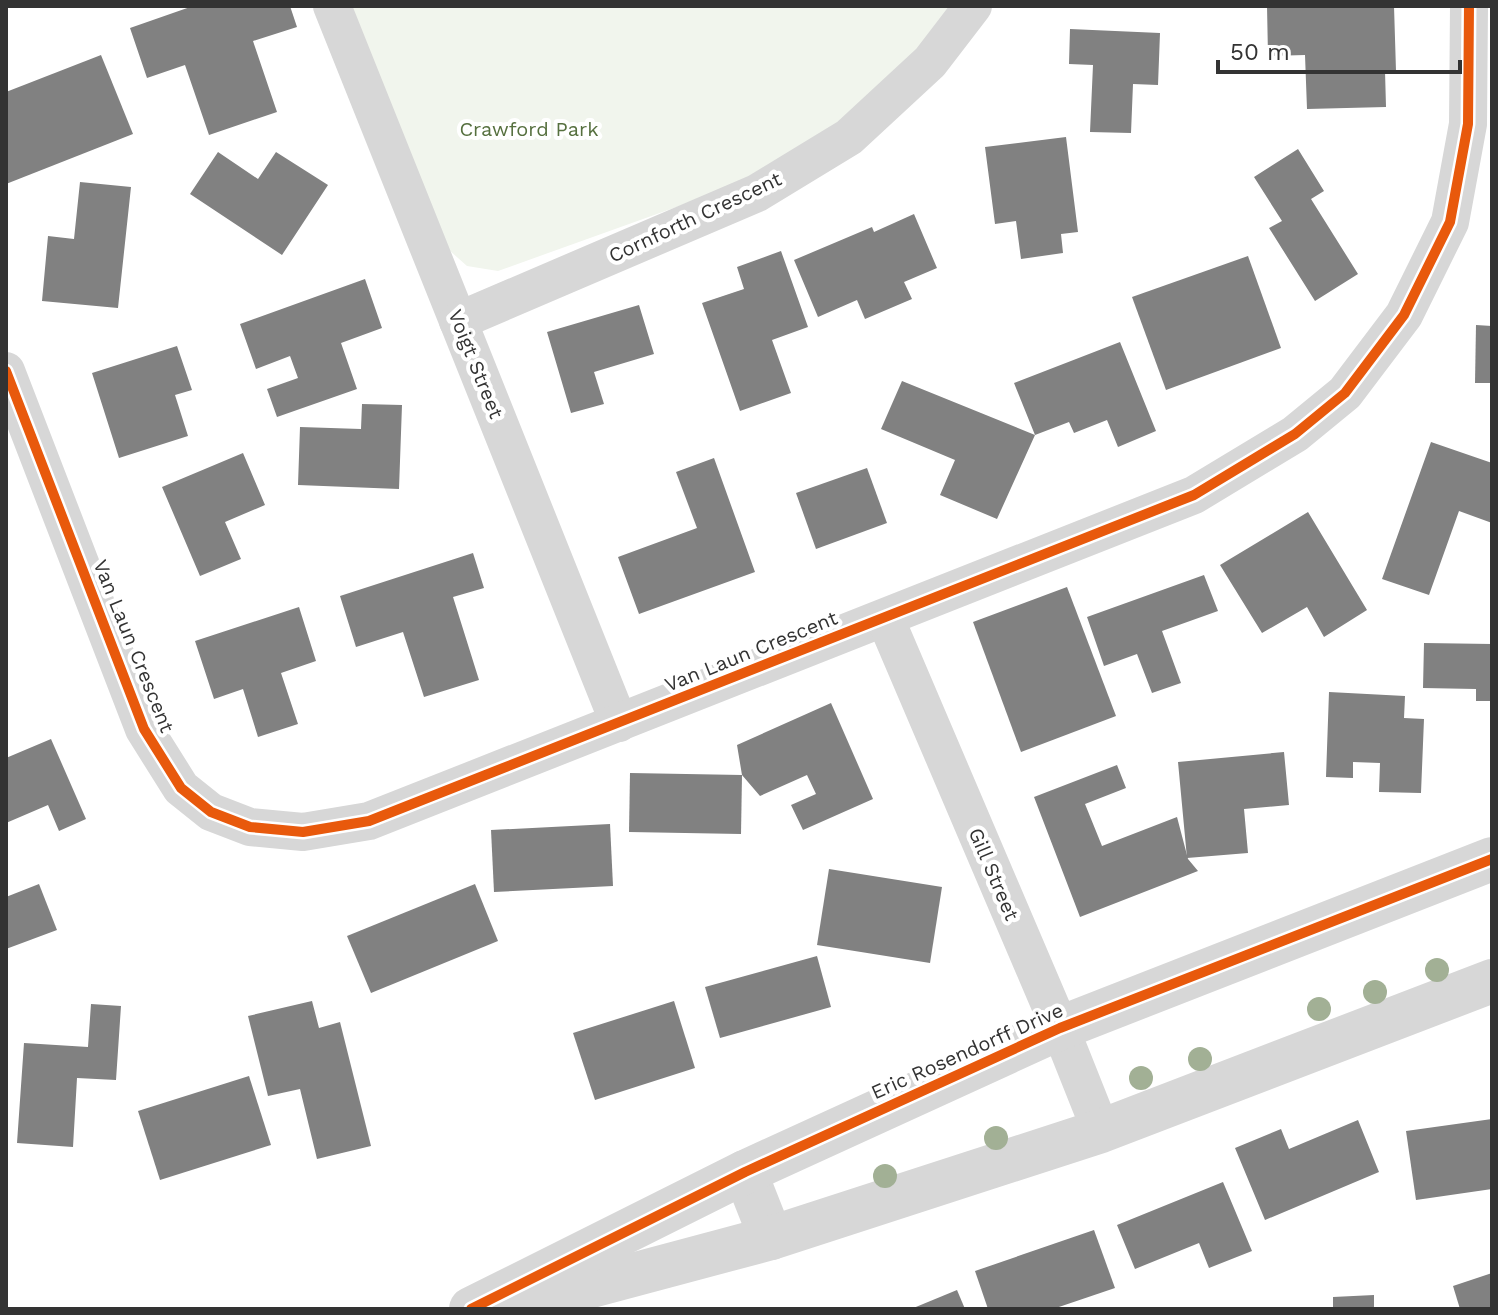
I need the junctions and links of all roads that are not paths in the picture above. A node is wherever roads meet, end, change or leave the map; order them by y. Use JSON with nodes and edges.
{"nodes":[{"id":1,"x":332,"y":6,"type":"edge"},
{"id":2,"x":973,"y":6,"type":"edge"},
{"id":3,"x":1469,"y":6,"type":"edge"},
{"id":4,"x":458,"y":321,"type":"junction"},
{"id":5,"x":6,"y":371,"type":"edge"},
{"id":6,"x":885,"y":618,"type":"junction"},
{"id":7,"x":619,"y":723,"type":"junction"},
{"id":8,"x":1492,"y":859,"type":"edge"},
{"id":9,"x":1492,"y":981,"type":"edge"},
{"id":10,"x":1060,"y":1028,"type":"junction"},
{"id":11,"x":1101,"y":1131,"type":"junction"},
{"id":12,"x":745,"y":1172,"type":"junction"},
{"id":13,"x":771,"y":1238,"type":"junction"},
{"id":14,"x":471,"y":1309,"type":"edge"},
{"id":15,"x":505,"y":1309,"type":"edge"}],
"edges":[{"from":1,"to":4,"type":"street","name":"Voigt Street"},
{"from":2,"to":4,"type":"street","name":"Cornforth Crescent"},
{"from":3,"to":6,"type":"street","name":"Van Laun Crescent"},
{"from":4,"to":7,"type":"street","name":"Voigt Street"},
{"from":5,"to":7,"type":"street","name":"Van Laun Crescent"},
{"from":6,"to":7,"type":"street","name":"Van Laun Crescent"},
{"from":6,"to":10,"type":"street","name":"Gill Street"},
{"from":8,"to":10,"type":"street","name":"Eric Rosendorff Drive"},
{"from":9,"to":11,"type":"street"},
{"from":10,"to":11,"type":"street","name":"Gill Street"},
{"from":10,"to":12,"type":"street","name":"Eric Rosendorff Drive"},
{"from":11,"to":13,"type":"street"},
{"from":12,"to":13,"type":"street"},
{"from":12,"to":14,"type":"street","name":"Eric Rosendorff Drive"},
{"from":13,"to":15,"type":"street"}]}
